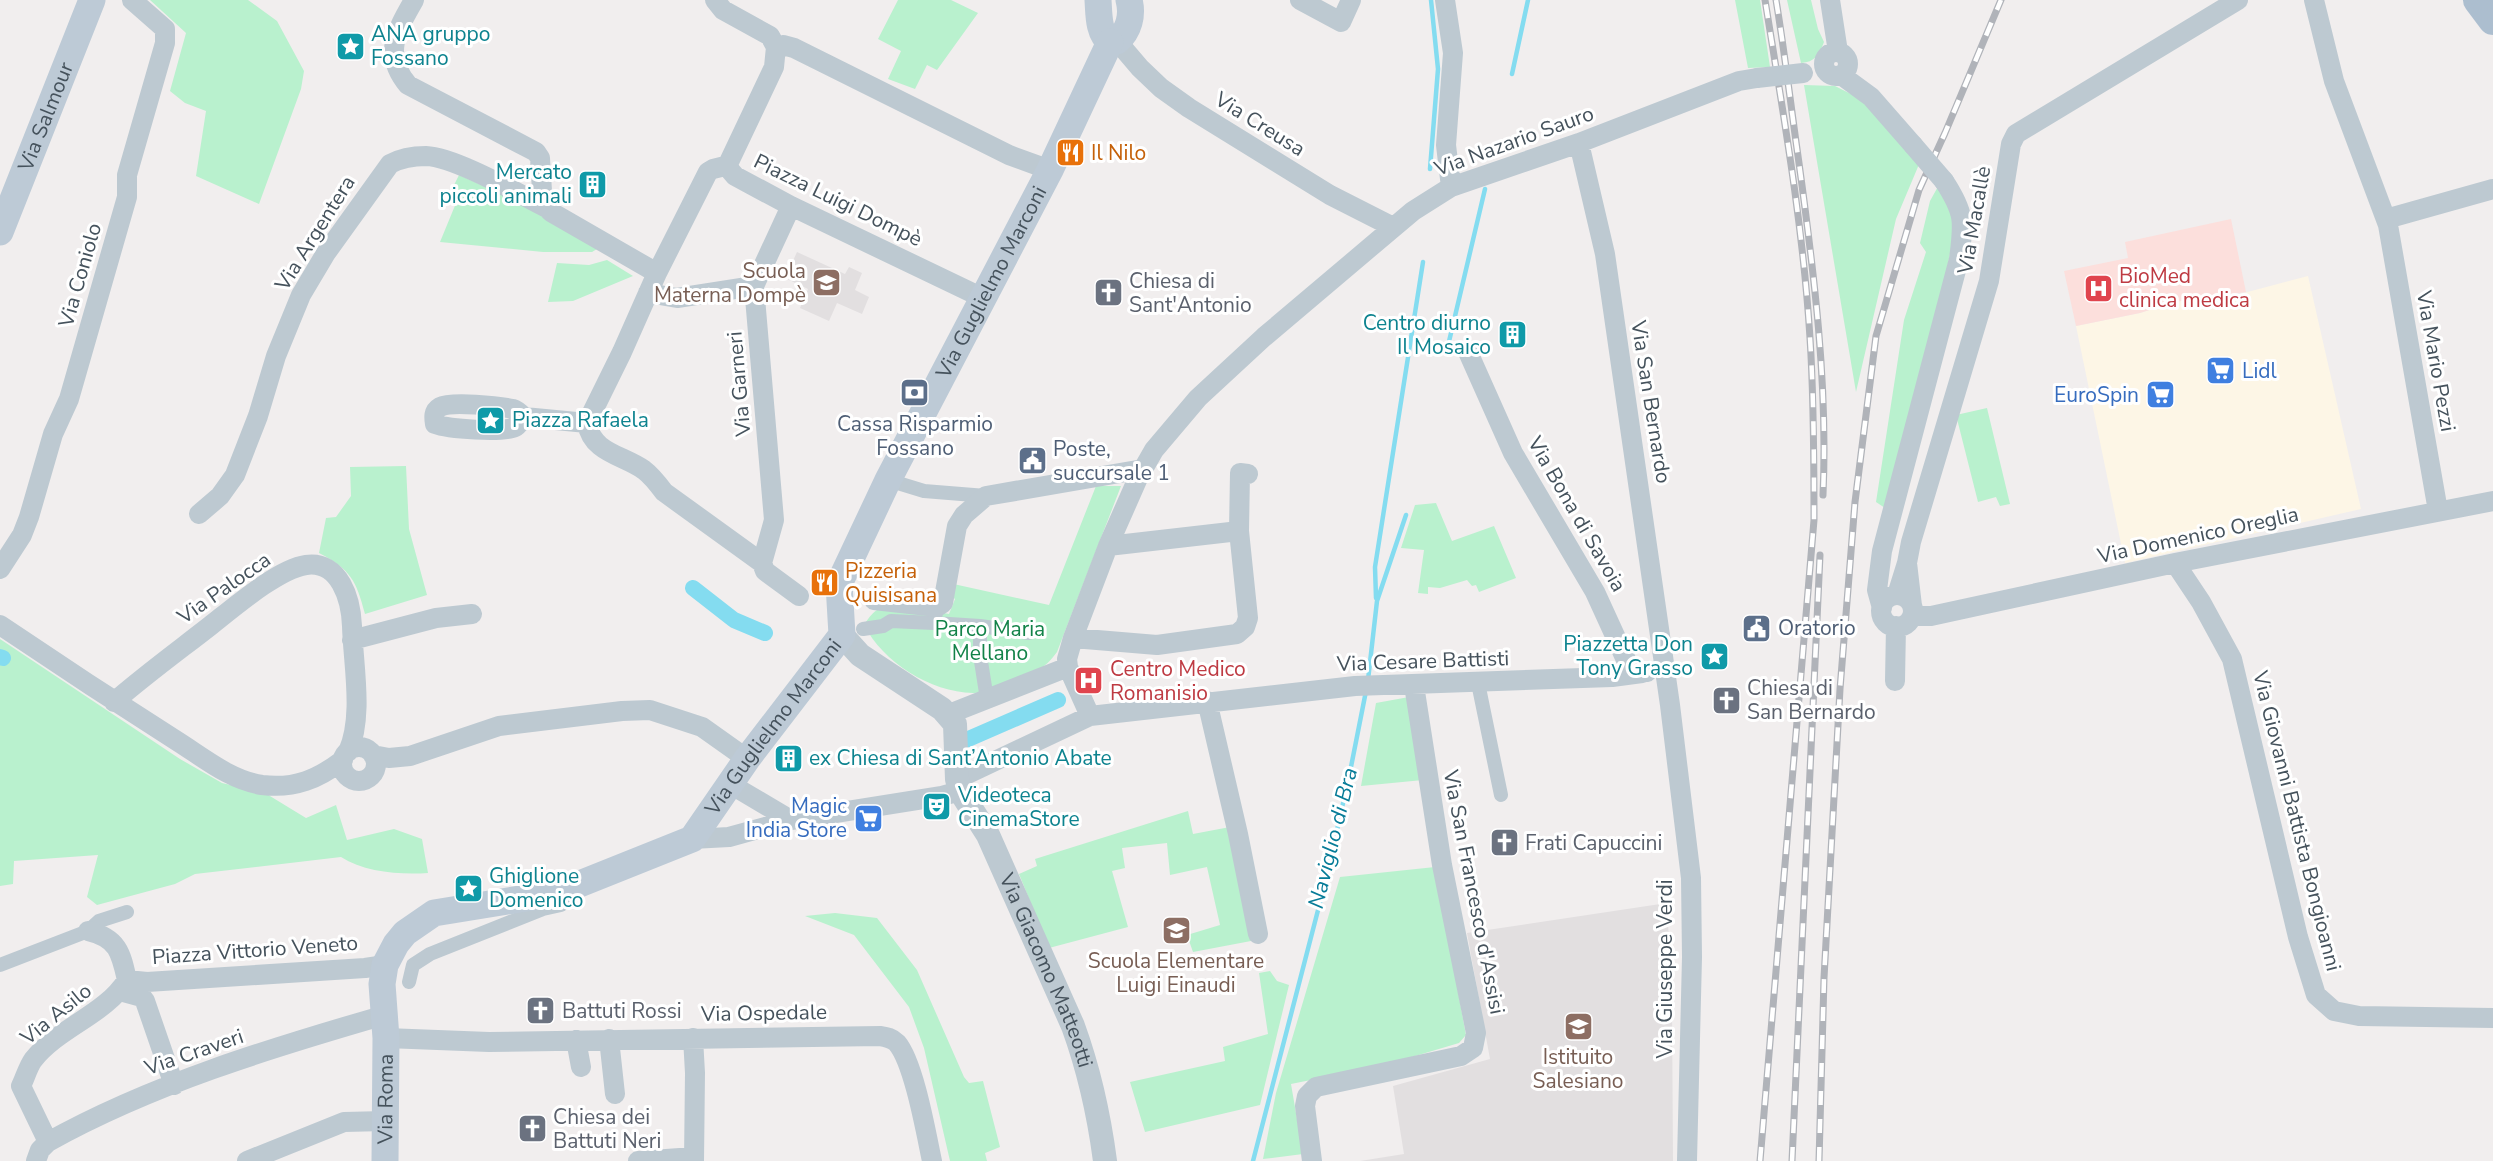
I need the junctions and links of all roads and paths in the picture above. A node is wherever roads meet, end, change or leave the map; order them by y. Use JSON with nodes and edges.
{"nodes":[{"id":1,"x":92,"y":0,"type":"edge"},
{"id":2,"x":132,"y":0,"type":"edge"},
{"id":3,"x":414,"y":0,"type":"edge"},
{"id":4,"x":715,"y":0,"type":"edge"},
{"id":5,"x":1098,"y":0,"type":"edge"},
{"id":6,"x":1300,"y":0,"type":"edge"},
{"id":7,"x":1351,"y":0,"type":"edge"},
{"id":8,"x":1445,"y":0,"type":"edge"},
{"id":9,"x":1830,"y":0,"type":"edge"},
{"id":10,"x":2238,"y":0,"type":"edge"},
{"id":11,"x":2314,"y":0,"type":"edge"},
{"id":12,"x":2478,"y":0,"type":"edge"},
{"id":13,"x":1131,"y":1,"type":"edge"},
{"id":14,"x":2493,"y":20,"type":"edge"},
{"id":15,"x":1114,"y":41,"type":"junction"},
{"id":16,"x":776,"y":47,"type":"junction"},
{"id":17,"x":1833,"y":72,"type":"junction"},
{"id":18,"x":1579,"y":143,"type":"junction"},
{"id":19,"x":729,"y":165,"type":"junction"},
{"id":20,"x":1050,"y":170,"type":"junction"},
{"id":21,"x":1451,"y":187,"type":"junction"},
{"id":22,"x":2493,"y":189,"type":"edge"},
{"id":23,"x":545,"y":199,"type":"junction"},
{"id":24,"x":791,"y":206,"type":"junction"},
{"id":25,"x":2386,"y":219,"type":"junction"},
{"id":26,"x":1393,"y":227,"type":"junction"},
{"id":27,"x":0,"y":232,"type":"edge"},
{"id":28,"x":657,"y":273,"type":"junction"},
{"id":29,"x":754,"y":286,"type":"junction"},
{"id":30,"x":648,"y":293,"type":"junction"},
{"id":31,"x":983,"y":298,"type":"junction"},
{"id":32,"x":1468,"y":352,"type":"dead end"},
{"id":33,"x":524,"y":417,"type":"dead end"},
{"id":34,"x":587,"y":423,"type":"junction"},
{"id":35,"x":1143,"y":469,"type":"junction"},
{"id":36,"x":1248,"y":474,"type":"dead end"},
{"id":37,"x":888,"y":480,"type":"junction"},
{"id":38,"x":987,"y":496,"type":"junction"},
{"id":39,"x":2493,"y":501,"type":"edge"},
{"id":40,"x":2438,"y":511,"type":"junction"},
{"id":41,"x":199,"y":514,"type":"dead end"},
{"id":42,"x":1239,"y":531,"type":"junction"},
{"id":43,"x":1107,"y":546,"type":"junction"},
{"id":44,"x":762,"y":563,"type":"junction"},
{"id":45,"x":2175,"y":563,"type":"junction"},
{"id":46,"x":0,"y":569,"type":"edge"},
{"id":47,"x":800,"y":596,"type":"dead end"},
{"id":48,"x":874,"y":600,"type":"dead end"},
{"id":49,"x":1900,"y":610,"type":"junction"},
{"id":50,"x":472,"y":614,"type":"dead end"},
{"id":51,"x":936,"y":615,"type":"junction"},
{"id":52,"x":0,"y":625,"type":"edge"},
{"id":53,"x":980,"y":626,"type":"junction"},
{"id":54,"x":853,"y":632,"type":"junction"},
{"id":55,"x":1029,"y":633,"type":"dead end"},
{"id":56,"x":1072,"y":638,"type":"junction"},
{"id":57,"x":352,"y":640,"type":"junction"},
{"id":58,"x":1068,"y":667,"type":"junction"},
{"id":59,"x":1664,"y":670,"type":"junction"},
{"id":60,"x":1642,"y":673,"type":"junction"},
{"id":61,"x":1895,"y":681,"type":"dead end"},
{"id":62,"x":1478,"y":682,"type":"junction"},
{"id":63,"x":1414,"y":685,"type":"junction"},
{"id":64,"x":986,"y":693,"type":"dead end"},
{"id":65,"x":114,"y":702,"type":"junction"},
{"id":66,"x":1207,"y":702,"type":"junction"},
{"id":67,"x":949,"y":714,"type":"junction"},
{"id":68,"x":1090,"y":716,"type":"junction"},
{"id":69,"x":747,"y":759,"type":"junction"},
{"id":70,"x":359,"y":761,"type":"junction"},
{"id":71,"x":730,"y":783,"type":"junction"},
{"id":72,"x":958,"y":785,"type":"junction"},
{"id":73,"x":1501,"y":795,"type":"dead end"},
{"id":74,"x":791,"y":820,"type":"junction"},
{"id":75,"x":692,"y":839,"type":"junction"},
{"id":76,"x":563,"y":904,"type":"dead end"},
{"id":77,"x":127,"y":912,"type":"dead end"},
{"id":78,"x":88,"y":931,"type":"junction"},
{"id":79,"x":1258,"y":934,"type":"dead end"},
{"id":80,"x":0,"y":965,"type":"edge"},
{"id":81,"x":385,"y":965,"type":"junction"},
{"id":82,"x":409,"y":982,"type":"dead end"},
{"id":83,"x":124,"y":986,"type":"junction"},
{"id":84,"x":2493,"y":1018,"type":"edge"},
{"id":85,"x":385,"y":1027,"type":"junction"},
{"id":86,"x":693,"y":1038,"type":"junction"},
{"id":87,"x":609,"y":1039,"type":"junction"},
{"id":88,"x":576,"y":1040,"type":"junction"},
{"id":89,"x":581,"y":1067,"type":"dead end"},
{"id":90,"x":174,"y":1085,"type":"junction"},
{"id":91,"x":615,"y":1094,"type":"dead end"},
{"id":92,"x":385,"y":1121,"type":"junction"},
{"id":93,"x":48,"y":1142,"type":"junction"},
{"id":94,"x":694,"y":1159,"type":"edge"},
{"id":95,"x":36,"y":1161,"type":"edge"},
{"id":96,"x":248,"y":1161,"type":"edge"},
{"id":97,"x":385,"y":1161,"type":"edge"},
{"id":98,"x":638,"y":1161,"type":"edge"},
{"id":99,"x":932,"y":1161,"type":"edge"},
{"id":100,"x":1105,"y":1161,"type":"edge"},
{"id":101,"x":1312,"y":1161,"type":"edge"},
{"id":102,"x":1687,"y":1161,"type":"edge"}],
"edges":[{"from":1,"to":27,"type":"main road","name":"Via Salmour"},
{"from":2,"to":46,"type":"street","name":"Via Coniolo"},
{"from":3,"to":23,"type":"street"},
{"from":4,"to":16,"type":"street"},
{"from":5,"to":15,"type":"main road"},
{"from":6,"to":7,"type":"street"},
{"from":8,"to":21,"type":"street"},
{"from":9,"to":17,"type":"street"},
{"from":10,"to":49,"type":"street","name":"Via Macallè"},
{"from":11,"to":25,"type":"street","name":"Via Mario Pezzi"},
{"from":12,"to":14,"type":"main road"},
{"from":13,"to":15,"type":"main road","name":"Via Guglielmo Marconi"},
{"from":15,"to":20,"type":"main road","name":"Via Guglielmo Marconi"},
{"from":15,"to":26,"type":"street","name":"Via Creusa"},
{"from":16,"to":19,"type":"street","name":"Piazza Luigi Dompè"},
{"from":16,"to":20,"type":"street"},
{"from":17,"to":18,"type":"street","name":"Via Nazario Sauro","bridge":true},
{"from":17,"to":49,"type":"street","bridge":true},
{"from":18,"to":21,"type":"street","name":"Via Nazario Sauro"},
{"from":18,"to":59,"type":"street","name":"Via San Bernardo"},
{"from":19,"to":24,"type":"street","name":"Piazza Luigi Dompè"},
{"from":19,"to":28,"type":"street"},
{"from":20,"to":31,"type":"main road","name":"Via Guglielmo Marconi"},
{"from":21,"to":26,"type":"street","name":"Via Nazario Sauro"},
{"from":22,"to":25,"type":"street"},
{"from":23,"to":28,"type":"street","name":"Via Argentera"},
{"from":23,"to":41,"type":"street","name":"Via Argentera"},
{"from":24,"to":29,"type":"street","name":"Via Garneri"},
{"from":24,"to":31,"type":"street","name":"Piazza Luigi Dompè"},
{"from":25,"to":40,"type":"street","name":"Via Mario Pezzi"},
{"from":26,"to":35,"type":"street","name":"Via Nazario Sauro"},
{"from":28,"to":30,"type":"street"},
{"from":29,"to":30,"type":"street"},
{"from":29,"to":44,"type":"street","name":"Via Garneri"},
{"from":30,"to":34,"type":"street"},
{"from":31,"to":37,"type":"main road","name":"Via Guglielmo Marconi"},
{"from":32,"to":60,"type":"street","name":"Via Bona di Savoia"},
{"from":33,"to":34,"type":"street"},
{"from":34,"to":44,"type":"street"},
{"from":35,"to":38,"type":"street"},
{"from":35,"to":43,"type":"street","name":"Via Nazario Sauro"},
{"from":36,"to":42,"type":"street"},
{"from":37,"to":38,"type":"street"},
{"from":37,"to":54,"type":"main road","name":"Via Guglielmo Marconi"},
{"from":38,"to":51,"type":"street"},
{"from":39,"to":40,"type":"street","name":"Via Domenico Oreglia"},
{"from":40,"to":45,"type":"street","name":"Via Domenico Oreglia"},
{"from":42,"to":43,"type":"street"},
{"from":42,"to":56,"type":"street"},
{"from":43,"to":56,"type":"street","name":"Via Nazario Sauro"},
{"from":44,"to":47,"type":"street"},
{"from":45,"to":49,"type":"street","name":"Via Domenico Oreglia"},
{"from":45,"to":84,"type":"street","name":"Via Giovanni Battista Bongioanni"},
{"from":48,"to":51,"type":"street"},
{"from":49,"to":61,"type":"street"},
{"from":50,"to":57,"type":"street"},
{"from":51,"to":53,"type":"street"},
{"from":51,"to":54,"type":"street"},
{"from":52,"to":65,"type":"street"},
{"from":53,"to":55,"type":"street"},
{"from":53,"to":64,"type":"street"},
{"from":54,"to":67,"type":"street"},
{"from":54,"to":69,"type":"main road","name":"Via Guglielmo Marconi"},
{"from":56,"to":58,"type":"street","name":"Via Nazario Sauro"},
{"from":57,"to":65,"type":"street","name":"Via Palocca"},
{"from":57,"to":70,"type":"street","name":"Via Palocca"},
{"from":58,"to":67,"type":"street"},
{"from":58,"to":68,"type":"street"},
{"from":59,"to":60,"type":"street"},
{"from":59,"to":102,"type":"street","name":"Via Giuseppe Verdi"},
{"from":60,"to":62,"type":"street","name":"Via Cesare Battisti"},
{"from":62,"to":63,"type":"street","name":"Via Cesare Battisti"},
{"from":62,"to":73,"type":"street"},
{"from":63,"to":66,"type":"street","name":"Via Cesare Battisti"},
{"from":63,"to":101,"type":"street","name":"Via San Francesco d'Assisi"},
{"from":65,"to":70,"type":"street"},
{"from":66,"to":68,"type":"street","name":"Via Cesare Battisti"},
{"from":66,"to":79,"type":"street"},
{"from":67,"to":72,"type":"street"},
{"from":68,"to":72,"type":"street","name":"Via Cesare Battisti"},
{"from":69,"to":70,"type":"street"},
{"from":69,"to":71,"type":"main road","name":"Via Guglielmo Marconi"},
{"from":71,"to":74,"type":"street"},
{"from":71,"to":75,"type":"main road","name":"Via Guglielmo Marconi"},
{"from":72,"to":74,"type":"street","name":"Via Cesare Battisti"},
{"from":72,"to":100,"type":"street","name":"Via Giacomo Matteotti"},
{"from":74,"to":75,"type":"street","name":"Via Cesare Battisti"},
{"from":75,"to":81,"type":"main road"},
{"from":76,"to":82,"type":"street"},
{"from":77,"to":78,"type":"street"},
{"from":78,"to":80,"type":"street"},
{"from":78,"to":83,"type":"street","name":"Piazza Vittorio Veneto"},
{"from":81,"to":83,"type":"street","name":"Piazza Vittorio Veneto"},
{"from":81,"to":85,"type":"main road"},
{"from":83,"to":90,"type":"street"},
{"from":83,"to":93,"type":"street","name":"Via Asilo"},
{"from":85,"to":88,"type":"street","name":"Via Ospedale"},
{"from":85,"to":90,"type":"street","name":"Via Craveri"},
{"from":85,"to":92,"type":"main road","name":"Via Roma"},
{"from":86,"to":87,"type":"street","name":"Via Ospedale"},
{"from":86,"to":94,"type":"street"},
{"from":86,"to":99,"type":"street","name":"Via Ospedale"},
{"from":87,"to":88,"type":"street","name":"Via Ospedale"},
{"from":87,"to":91,"type":"street"},
{"from":88,"to":89,"type":"street"},
{"from":90,"to":93,"type":"street","name":"Via Craveri"},
{"from":92,"to":96,"type":"street"},
{"from":92,"to":97,"type":"main road","name":"Via Roma"},
{"from":93,"to":95,"type":"street"},
{"from":94,"to":98,"type":"street"}]}
